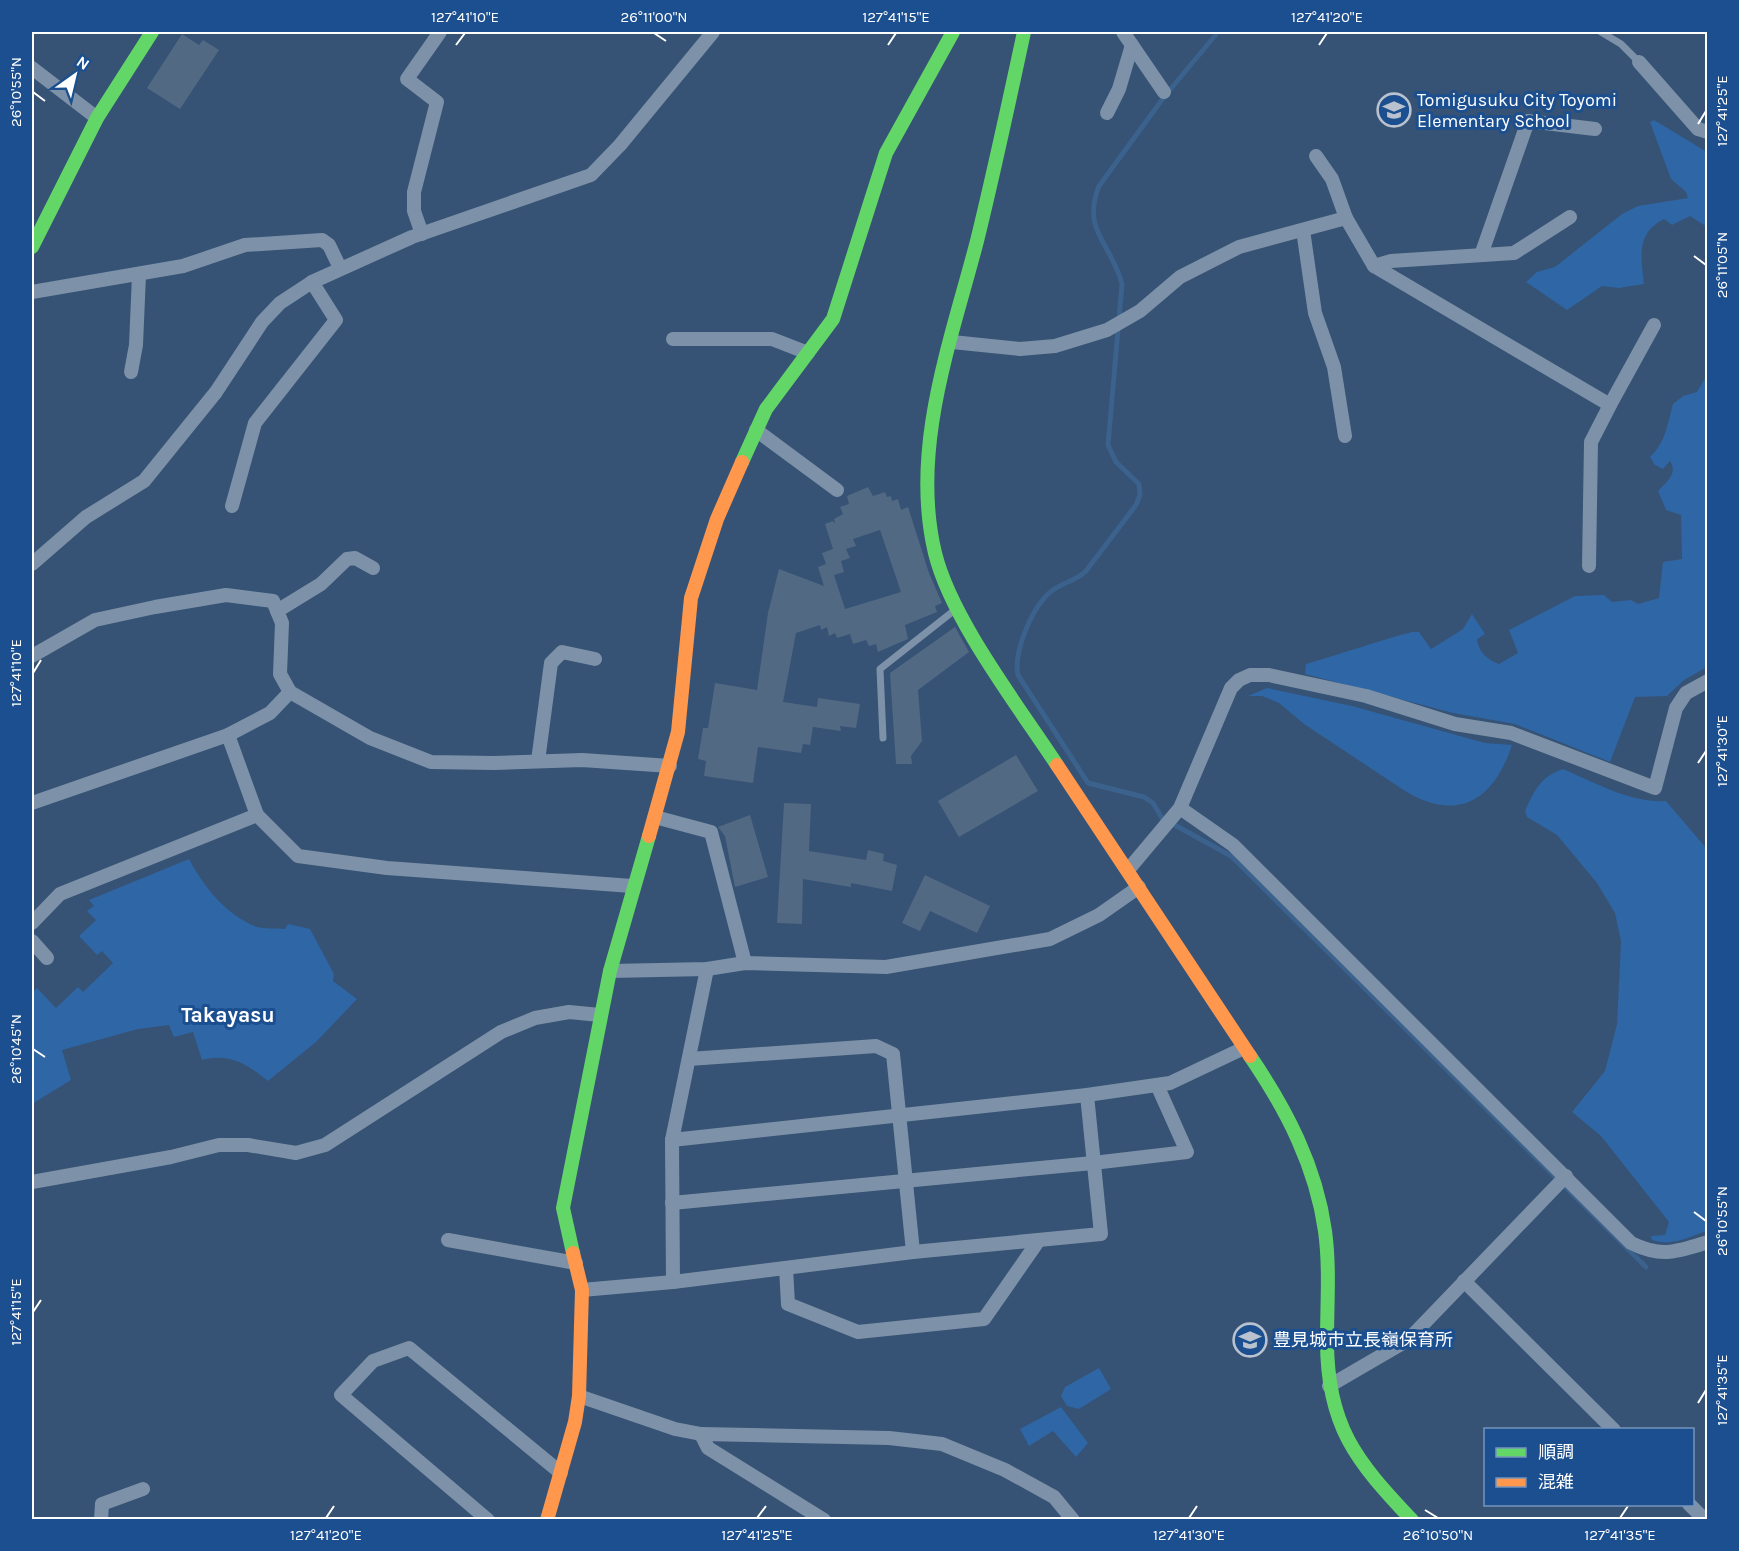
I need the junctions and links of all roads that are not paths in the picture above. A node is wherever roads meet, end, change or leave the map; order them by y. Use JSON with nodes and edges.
{"nodes":[{"id":1,"x":152,"y":32,"type":"edge"},
{"id":2,"x":440,"y":32,"type":"edge"},
{"id":3,"x":713,"y":32,"type":"edge"},
{"id":4,"x":953,"y":32,"type":"edge"},
{"id":5,"x":1024,"y":32,"type":"edge"},
{"id":6,"x":1123,"y":32,"type":"edge"},
{"id":7,"x":1601,"y":32,"type":"edge"},
{"id":8,"x":1132,"y":45,"type":"junction"},
{"id":9,"x":1639,"y":62,"type":"joint"},
{"id":10,"x":32,"y":68,"type":"edge"},
{"id":11,"x":1164,"y":92,"type":"dead end"},
{"id":12,"x":1107,"y":113,"type":"dead end"},
{"id":13,"x":98,"y":118,"type":"junction"},
{"id":14,"x":1595,"y":129,"type":"dead end"},
{"id":15,"x":1707,"y":132,"type":"edge"},
{"id":16,"x":1316,"y":156,"type":"dead end"},
{"id":17,"x":1570,"y":217,"type":"dead end"},
{"id":18,"x":1346,"y":218,"type":"junction"},
{"id":19,"x":1303,"y":230,"type":"junction"},
{"id":20,"x":422,"y":234,"type":"junction"},
{"id":21,"x":32,"y":247,"type":"edge"},
{"id":22,"x":1481,"y":255,"type":"junction"},
{"id":23,"x":1374,"y":266,"type":"junction"},
{"id":24,"x":340,"y":268,"type":"junction"},
{"id":25,"x":139,"y":275,"type":"junction"},
{"id":26,"x":312,"y":282,"type":"junction"},
{"id":27,"x":32,"y":292,"type":"edge"},
{"id":28,"x":1654,"y":325,"type":"dead end"},
{"id":29,"x":673,"y":339,"type":"dead end"},
{"id":30,"x":952,"y":342,"type":"junction"},
{"id":31,"x":808,"y":353,"type":"junction"},
{"id":32,"x":131,"y":372,"type":"dead end"},
{"id":33,"x":1610,"y":405,"type":"junction"},
{"id":34,"x":756,"y":430,"type":"junction"},
{"id":35,"x":1345,"y":436,"type":"dead end"},
{"id":36,"x":837,"y":490,"type":"dead end"},
{"id":37,"x":232,"y":506,"type":"dead end"},
{"id":38,"x":32,"y":564,"type":"edge"},
{"id":39,"x":1588,"y":566,"type":"dead end"},
{"id":40,"x":373,"y":568,"type":"dead end"},
{"id":41,"x":958,"y":608,"type":"junction"},
{"id":42,"x":277,"y":611,"type":"junction"},
{"id":43,"x":32,"y":656,"type":"edge"},
{"id":44,"x":595,"y":659,"type":"dead end"},
{"id":45,"x":1707,"y":681,"type":"edge"},
{"id":46,"x":290,"y":692,"type":"junction"},
{"id":47,"x":228,"y":735,"type":"junction"},
{"id":48,"x":883,"y":738,"type":"dead end"},
{"id":49,"x":538,"y":761,"type":"junction"},
{"id":50,"x":670,"y":766,"type":"junction"},
{"id":51,"x":32,"y":800,"type":"edge"},
{"id":52,"x":1180,"y":808,"type":"junction"},
{"id":53,"x":257,"y":814,"type":"junction"},
{"id":54,"x":655,"y":817,"type":"junction"},
{"id":55,"x":1128,"y":870,"type":"junction"},
{"id":56,"x":633,"y":886,"type":"junction"},
{"id":57,"x":1139,"y":887,"type":"junction"},
{"id":58,"x":32,"y":923,"type":"edge"},
{"id":59,"x":32,"y":941,"type":"edge"},
{"id":60,"x":47,"y":958,"type":"dead end"},
{"id":61,"x":745,"y":963,"type":"junction"},
{"id":62,"x":707,"y":969,"type":"junction"},
{"id":63,"x":610,"y":971,"type":"junction"},
{"id":64,"x":600,"y":1015,"type":"junction"},
{"id":65,"x":1244,"y":1048,"type":"junction"},
{"id":66,"x":689,"y":1059,"type":"junction"},
{"id":67,"x":1157,"y":1085,"type":"junction"},
{"id":68,"x":1087,"y":1095,"type":"junction"},
{"id":69,"x":899,"y":1116,"type":"junction"},
{"id":70,"x":672,"y":1140,"type":"junction"},
{"id":71,"x":1094,"y":1163,"type":"junction"},
{"id":72,"x":1566,"y":1176,"type":"junction"},
{"id":73,"x":906,"y":1181,"type":"junction"},
{"id":74,"x":32,"y":1182,"type":"edge"},
{"id":75,"x":672,"y":1203,"type":"junction"},
{"id":76,"x":448,"y":1240,"type":"dead end"},
{"id":77,"x":1038,"y":1240,"type":"junction"},
{"id":78,"x":1707,"y":1242,"type":"edge"},
{"id":79,"x":913,"y":1252,"type":"junction"},
{"id":80,"x":576,"y":1263,"type":"junction"},
{"id":81,"x":786,"y":1268,"type":"junction"},
{"id":82,"x":1464,"y":1281,"type":"junction"},
{"id":83,"x":673,"y":1282,"type":"junction"},
{"id":84,"x":582,"y":1290,"type":"junction"},
{"id":85,"x":1329,"y":1386,"type":"junction"},
{"id":86,"x":579,"y":1396,"type":"junction"},
{"id":87,"x":1612,"y":1428,"type":"edge"},
{"id":88,"x":701,"y":1434,"type":"junction"},
{"id":89,"x":561,"y":1473,"type":"junction"},
{"id":90,"x":143,"y":1489,"type":"dead end"},
{"id":91,"x":1691,"y":1506,"type":"edge"},
{"id":92,"x":101,"y":1520,"type":"edge"},
{"id":93,"x":488,"y":1520,"type":"edge"},
{"id":94,"x":547,"y":1520,"type":"edge"},
{"id":95,"x":824,"y":1520,"type":"edge"},
{"id":96,"x":1074,"y":1520,"type":"edge"},
{"id":97,"x":1412,"y":1520,"type":"edge"},
{"id":98,"x":1705,"y":1520,"type":"edge"}],
"edges":[{"from":1,"to":13,"type":"street"},
{"from":2,"to":20,"type":"street"},
{"from":3,"to":20,"type":"street"},
{"from":4,"to":31,"type":"street"},
{"from":5,"to":30,"type":"street"},
{"from":6,"to":8,"type":"street"},
{"from":7,"to":9,"type":"lane"},
{"from":8,"to":11,"type":"street"},
{"from":8,"to":12,"type":"street"},
{"from":9,"to":15,"type":"street"},
{"from":10,"to":13,"type":"street"},
{"from":13,"to":21,"type":"street"},
{"from":14,"to":22,"type":"street"},
{"from":16,"to":18,"type":"street"},
{"from":17,"to":22,"type":"street"},
{"from":18,"to":19,"type":"street"},
{"from":18,"to":23,"type":"street"},
{"from":19,"to":30,"type":"street"},
{"from":19,"to":35,"type":"street"},
{"from":20,"to":24,"type":"street"},
{"from":22,"to":23,"type":"street"},
{"from":23,"to":33,"type":"street"},
{"from":24,"to":25,"type":"street"},
{"from":24,"to":26,"type":"street"},
{"from":25,"to":27,"type":"street"},
{"from":25,"to":32,"type":"street"},
{"from":26,"to":37,"type":"street"},
{"from":26,"to":38,"type":"street"},
{"from":28,"to":33,"type":"street"},
{"from":29,"to":31,"type":"street"},
{"from":30,"to":41,"type":"street"},
{"from":31,"to":34,"type":"street"},
{"from":33,"to":39,"type":"street"},
{"from":34,"to":36,"type":"street"},
{"from":34,"to":50,"type":"street"},
{"from":40,"to":42,"type":"street"},
{"from":41,"to":48,"type":"lane"},
{"from":41,"to":55,"type":"street"},
{"from":42,"to":43,"type":"street"},
{"from":42,"to":46,"type":"street"},
{"from":44,"to":49,"type":"street"},
{"from":45,"to":52,"type":"street"},
{"from":46,"to":47,"type":"street"},
{"from":46,"to":49,"type":"street"},
{"from":47,"to":51,"type":"street"},
{"from":47,"to":53,"type":"street"},
{"from":49,"to":50,"type":"street"},
{"from":50,"to":54,"type":"street"},
{"from":52,"to":55,"type":"street"},
{"from":52,"to":72,"type":"street"},
{"from":53,"to":56,"type":"street"},
{"from":53,"to":58,"type":"street"},
{"from":54,"to":56,"type":"street"},
{"from":54,"to":61,"type":"street"},
{"from":55,"to":57,"type":"street"},
{"from":56,"to":63,"type":"street"},
{"from":57,"to":61,"type":"street"},
{"from":57,"to":65,"type":"street"},
{"from":59,"to":60,"type":"street"},
{"from":61,"to":62,"type":"street"},
{"from":62,"to":63,"type":"street"},
{"from":62,"to":66,"type":"street"},
{"from":63,"to":64,"type":"street"},
{"from":64,"to":74,"type":"street"},
{"from":64,"to":80,"type":"street"},
{"from":65,"to":67,"type":"street"},
{"from":65,"to":85,"type":"street"},
{"from":66,"to":69,"type":"street"},
{"from":66,"to":70,"type":"street"},
{"from":67,"to":68,"type":"street"},
{"from":67,"to":71,"type":"street"},
{"from":68,"to":69,"type":"street"},
{"from":68,"to":71,"type":"street"},
{"from":69,"to":70,"type":"street"},
{"from":69,"to":73,"type":"street"},
{"from":70,"to":75,"type":"street"},
{"from":71,"to":73,"type":"street"},
{"from":71,"to":77,"type":"street"},
{"from":72,"to":78,"type":"street"},
{"from":72,"to":82,"type":"street"},
{"from":73,"to":75,"type":"street"},
{"from":73,"to":79,"type":"street"},
{"from":75,"to":83,"type":"street"},
{"from":76,"to":80,"type":"street"},
{"from":77,"to":79,"type":"street"},
{"from":77,"to":81,"type":"street"},
{"from":79,"to":81,"type":"street"},
{"from":80,"to":84,"type":"street"},
{"from":81,"to":83,"type":"street"},
{"from":82,"to":85,"type":"street"},
{"from":82,"to":87,"type":"street"},
{"from":83,"to":84,"type":"street"},
{"from":84,"to":86,"type":"street"},
{"from":85,"to":97,"type":"street"},
{"from":86,"to":88,"type":"street"},
{"from":86,"to":89,"type":"street"},
{"from":88,"to":95,"type":"street"},
{"from":88,"to":96,"type":"street"},
{"from":89,"to":93,"type":"street"},
{"from":89,"to":94,"type":"street"},
{"from":90,"to":92,"type":"street"},
{"from":91,"to":98,"type":"street"}]}
